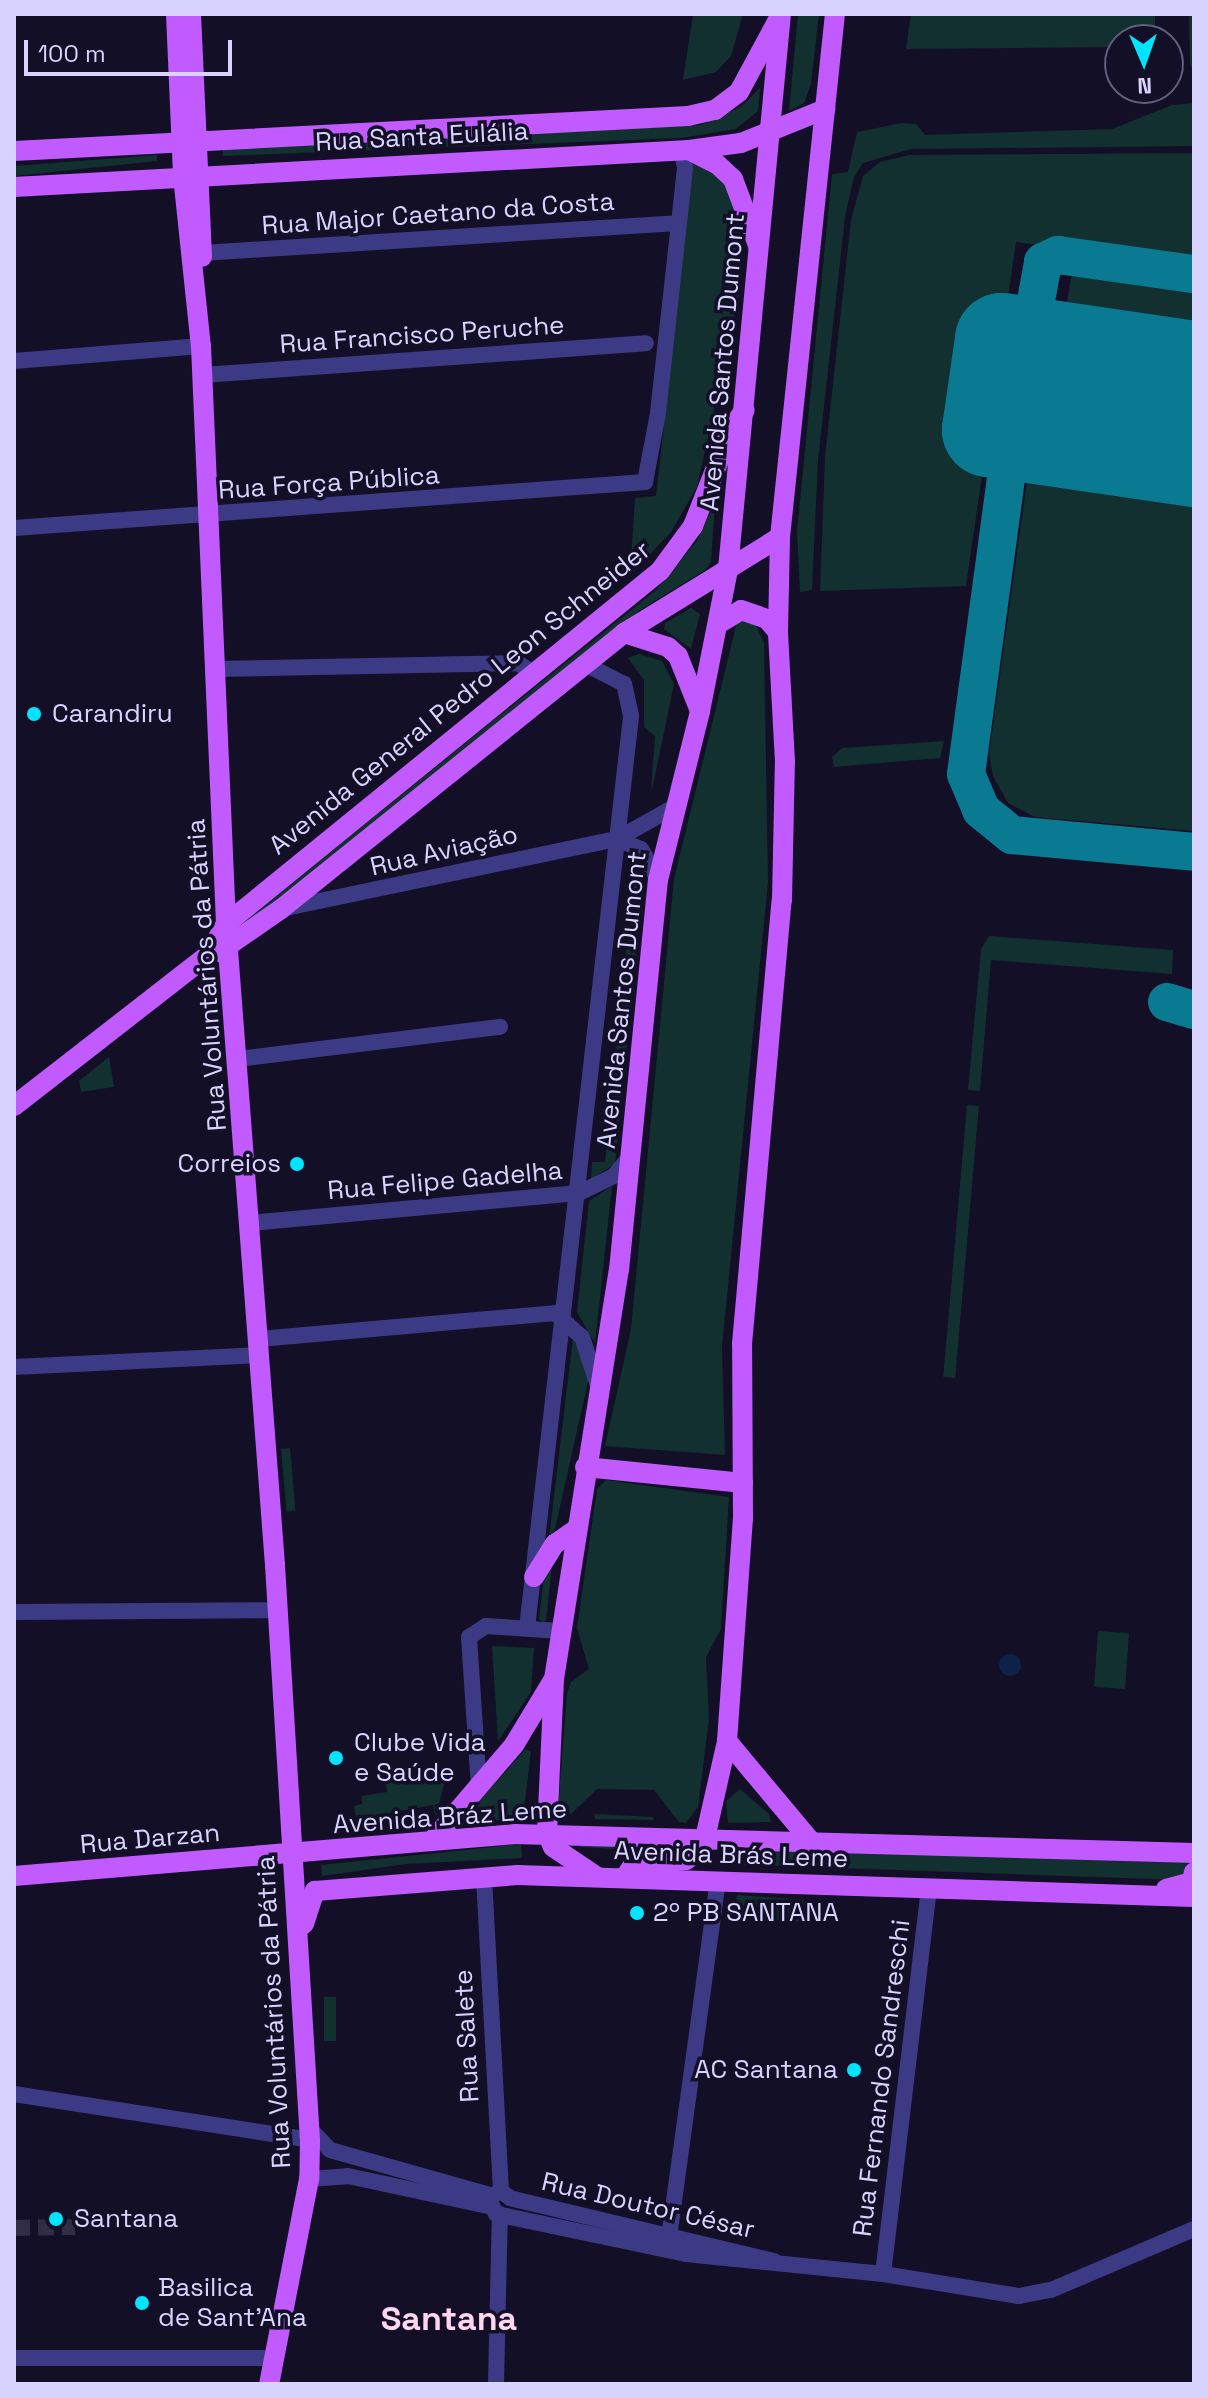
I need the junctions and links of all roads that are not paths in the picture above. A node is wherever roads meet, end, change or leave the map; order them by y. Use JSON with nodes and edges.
{"nodes":[{"id":1,"x":176,"y":14,"type":"edge"},
{"id":2,"x":191,"y":14,"type":"edge"},
{"id":3,"x":835,"y":14,"type":"edge"},
{"id":4,"x":781,"y":16,"type":"edge"},
{"id":5,"x":184,"y":54,"type":"junction"},
{"id":6,"x":825,"y":109,"type":"junction"},
{"id":7,"x":770,"y":133,"type":"junction"},
{"id":8,"x":189,"y":139,"type":"junction"},
{"id":9,"x":685,"y":150,"type":"junction"},
{"id":10,"x":14,"y":151,"type":"edge"},
{"id":11,"x":191,"y":175,"type":"junction"},
{"id":12,"x":14,"y":187,"type":"edge"},
{"id":13,"x":677,"y":223,"type":"junction"},
{"id":14,"x":760,"y":252,"type":"junction"},
{"id":15,"x":202,"y":253,"type":"junction"},
{"id":16,"x":199,"y":312,"type":"junction"},
{"id":17,"x":646,"y":343,"type":"dead end"},
{"id":18,"x":201,"y":346,"type":"junction"},
{"id":19,"x":14,"y":361,"type":"edge"},
{"id":20,"x":203,"y":375,"type":"junction"},
{"id":21,"x":745,"y":410,"type":"junction"},
{"id":22,"x":208,"y":515,"type":"junction"},
{"id":23,"x":14,"y":528,"type":"edge"},
{"id":24,"x":780,"y":537,"type":"junction"},
{"id":25,"x":728,"y":569,"type":"junction"},
{"id":26,"x":718,"y":624,"type":"junction"},
{"id":27,"x":778,"y":632,"type":"junction"},
{"id":28,"x":624,"y":633,"type":"junction"},
{"id":29,"x":585,"y":664,"type":"junction"},
{"id":30,"x":215,"y":669,"type":"junction"},
{"id":31,"x":533,"y":673,"type":"junction"},
{"id":32,"x":700,"y":711,"type":"junction"},
{"id":33,"x":674,"y":807,"type":"junction"},
{"id":34,"x":617,"y":839,"type":"junction"},
{"id":35,"x":658,"y":880,"type":"junction"},
{"id":36,"x":281,"y":909,"type":"junction"},
{"id":37,"x":226,"y":924,"type":"junction"},
{"id":38,"x":218,"y":952,"type":"junction"},
{"id":39,"x":500,"y":1027,"type":"dead end"},
{"id":40,"x":238,"y":1059,"type":"junction"},
{"id":41,"x":14,"y":1106,"type":"edge"},
{"id":42,"x":630,"y":1156,"type":"junction"},
{"id":43,"x":579,"y":1193,"type":"junction"},
{"id":44,"x":250,"y":1223,"type":"junction"},
{"id":45,"x":566,"y":1320,"type":"junction"},
{"id":46,"x":259,"y":1347,"type":"junction"},
{"id":47,"x":14,"y":1367,"type":"edge"},
{"id":48,"x":599,"y":1395,"type":"junction"},
{"id":49,"x":585,"y":1467,"type":"junction"},
{"id":50,"x":743,"y":1483,"type":"junction"},
{"id":51,"x":575,"y":1530,"type":"junction"},
{"id":52,"x":534,"y":1577,"type":"junction"},
{"id":53,"x":269,"y":1610,"type":"junction"},
{"id":54,"x":14,"y":1612,"type":"edge"},
{"id":55,"x":527,"y":1628,"type":"junction"},
{"id":56,"x":559,"y":1631,"type":"junction"},
{"id":57,"x":554,"y":1679,"type":"junction"},
{"id":58,"x":727,"y":1741,"type":"junction"},
{"id":59,"x":479,"y":1788,"type":"junction"},
{"id":60,"x":547,"y":1833,"type":"junction"},
{"id":61,"x":708,"y":1837,"type":"junction"},
{"id":62,"x":809,"y":1839,"type":"junction"},
{"id":63,"x":432,"y":1841,"type":"junction"},
{"id":64,"x":291,"y":1854,"type":"junction"},
{"id":65,"x":1191,"y":1861,"type":"edge"},
{"id":66,"x":14,"y":1876,"type":"edge"},
{"id":67,"x":596,"y":1876,"type":"junction"},
{"id":68,"x":484,"y":1877,"type":"junction"},
{"id":69,"x":625,"y":1877,"type":"junction"},
{"id":70,"x":718,"y":1880,"type":"junction"},
{"id":71,"x":929,"y":1888,"type":"junction"},
{"id":72,"x":1153,"y":1896,"type":"junction"},
{"id":73,"x":1194,"y":1897,"type":"edge"},
{"id":74,"x":296,"y":1933,"type":"junction"},
{"id":75,"x":14,"y":2094,"type":"edge"},
{"id":76,"x":310,"y":2134,"type":"junction"},
{"id":77,"x":309,"y":2179,"type":"junction"},
{"id":78,"x":499,"y":2203,"type":"junction"},
{"id":79,"x":1194,"y":2229,"type":"edge"},
{"id":80,"x":668,"y":2243,"type":"junction"},
{"id":81,"x":883,"y":2274,"type":"junction"},
{"id":82,"x":14,"y":2358,"type":"edge"},
{"id":83,"x":274,"y":2358,"type":"junction"},
{"id":84,"x":269,"y":2384,"type":"edge"},
{"id":85,"x":496,"y":2384,"type":"edge"}],
"edges":[{"from":1,"to":5,"type":"main road","name":"Rua Voluntários da Pátria"},
{"from":2,"to":5,"type":"main road","name":"Rua Voluntários da Pátria"},
{"from":3,"to":6,"type":"main road"},
{"from":4,"to":7,"type":"main road","name":"Avenida Santos Dumont"},
{"from":4,"to":8,"type":"main road","name":"Rua Santa Eulália"},
{"from":5,"to":8,"type":"main road","name":"Rua Voluntários da Pátria"},
{"from":6,"to":7,"type":"main road","name":"Rua Santa Eulália"},
{"from":6,"to":24,"type":"main road"},
{"from":7,"to":9,"type":"main road","name":"Rua Santa Eulália"},
{"from":7,"to":14,"type":"main road","name":"Avenida Santos Dumont"},
{"from":8,"to":10,"type":"main road","name":"Rua Santa Eulália"},
{"from":8,"to":11,"type":"main road","name":"Rua Voluntários da Pátria"},
{"from":9,"to":11,"type":"main road","name":"Rua Santa Eulália"},
{"from":9,"to":13,"type":"street"},
{"from":9,"to":14,"type":"main road"},
{"from":11,"to":12,"type":"main road","name":"Rua Santa Eulália"},
{"from":11,"to":15,"type":"main road","name":"Rua Voluntários da Pátria"},
{"from":11,"to":16,"type":"main road","name":"Rua Voluntários da Pátria"},
{"from":13,"to":15,"type":"street","name":"Rua Major Caetano da Costa"},
{"from":13,"to":22,"type":"street","name":"Rua Força Pública"},
{"from":14,"to":21,"type":"main road","name":"Avenida Santos Dumont"},
{"from":15,"to":16,"type":"main road","name":"Rua Voluntários da Pátria"},
{"from":16,"to":18,"type":"main road","name":"Rua Voluntários da Pátria"},
{"from":17,"to":20,"type":"street","name":"Rua Francisco Peruche"},
{"from":18,"to":19,"type":"street"},
{"from":18,"to":20,"type":"main road","name":"Rua Voluntários da Pátria"},
{"from":20,"to":22,"type":"main road","name":"Rua Voluntários da Pátria"},
{"from":21,"to":25,"type":"main road","name":"Avenida Santos Dumont"},
{"from":21,"to":31,"type":"main road","name":"Avenida General Pedro Leon Schneider"},
{"from":22,"to":23,"type":"street","name":"Rua Força Pública"},
{"from":22,"to":30,"type":"main road","name":"Rua Voluntários da Pátria"},
{"from":24,"to":25,"type":"main road","name":"Avenida General Pedro Leon Schneider"},
{"from":24,"to":27,"type":"main road"},
{"from":25,"to":26,"type":"main road","name":"Avenida Santos Dumont"},
{"from":25,"to":28,"type":"main road","name":"Avenida General Pedro Leon Schneider"},
{"from":26,"to":27,"type":"main road"},
{"from":26,"to":32,"type":"main road","name":"Avenida Santos Dumont"},
{"from":27,"to":50,"type":"main road"},
{"from":28,"to":29,"type":"main road","name":"Avenida General Pedro Leon Schneider"},
{"from":28,"to":32,"type":"main road"},
{"from":29,"to":34,"type":"street","name":"Avenida Santos Dumont"},
{"from":29,"to":36,"type":"main road","name":"Avenida General Pedro Leon Schneider"},
{"from":30,"to":31,"type":"street"},
{"from":30,"to":37,"type":"main road","name":"Rua Voluntários da Pátria"},
{"from":31,"to":37,"type":"main road","name":"Avenida General Pedro Leon Schneider"},
{"from":32,"to":33,"type":"main road","name":"Avenida Santos Dumont"},
{"from":33,"to":34,"type":"street","name":"Rua Aviação"},
{"from":33,"to":35,"type":"main road","name":"Avenida Santos Dumont"},
{"from":34,"to":35,"type":"street"},
{"from":34,"to":36,"type":"street","name":"Rua Aviação"},
{"from":34,"to":43,"type":"street","name":"Avenida Santos Dumont"},
{"from":35,"to":42,"type":"main road","name":"Avenida Santos Dumont"},
{"from":36,"to":38,"type":"main road","name":"Avenida General Pedro Leon Schneider"},
{"from":37,"to":38,"type":"main road","name":"Rua Voluntários da Pátria"},
{"from":38,"to":40,"type":"main road","name":"Rua Voluntários da Pátria"},
{"from":38,"to":41,"type":"main road","name":"Avenida General Pedro Leon Schneider"},
{"from":39,"to":40,"type":"street"},
{"from":40,"to":44,"type":"main road","name":"Rua Voluntários da Pátria"},
{"from":42,"to":43,"type":"street","name":"Rua Felipe Gadelha"},
{"from":42,"to":48,"type":"main road","name":"Avenida Santos Dumont"},
{"from":43,"to":44,"type":"street","name":"Rua Felipe Gadelha"},
{"from":43,"to":45,"type":"street","name":"Avenida Santos Dumont"},
{"from":44,"to":46,"type":"main road","name":"Rua Voluntários da Pátria"},
{"from":45,"to":46,"type":"street"},
{"from":45,"to":48,"type":"street"},
{"from":45,"to":52,"type":"street","name":"Avenida Santos Dumont"},
{"from":46,"to":47,"type":"street"},
{"from":46,"to":53,"type":"main road","name":"Rua Voluntários da Pátria"},
{"from":48,"to":49,"type":"main road","name":"Avenida Santos Dumont"},
{"from":49,"to":50,"type":"main road"},
{"from":49,"to":51,"type":"main road","name":"Avenida Santos Dumont"},
{"from":50,"to":58,"type":"main road"},
{"from":51,"to":52,"type":"main road"},
{"from":51,"to":56,"type":"main road","name":"Avenida Santos Dumont"},
{"from":52,"to":55,"type":"street","name":"Avenida Santos Dumont"},
{"from":53,"to":54,"type":"street"},
{"from":53,"to":64,"type":"main road","name":"Rua Voluntários da Pátria"},
{"from":55,"to":56,"type":"street"},
{"from":55,"to":59,"type":"street"},
{"from":56,"to":57,"type":"main road","name":"Avenida Santos Dumont"},
{"from":57,"to":59,"type":"main road"},
{"from":57,"to":60,"type":"main road","name":"Avenida Santos Dumont"},
{"from":58,"to":61,"type":"main road"},
{"from":58,"to":62,"type":"main road"},
{"from":59,"to":63,"type":"main road"},
{"from":60,"to":61,"type":"main road","name":"Avenida Bráz Leme"},
{"from":60,"to":63,"type":"main road","name":"Avenida Bráz Leme"},
{"from":60,"to":67,"type":"main road"},
{"from":61,"to":62,"type":"main road","name":"Avenida Brás Leme"},
{"from":61,"to":69,"type":"main road"},
{"from":62,"to":65,"type":"main road","name":"Avenida Brás Leme"},
{"from":63,"to":64,"type":"main road","name":"Avenida Bráz Leme"},
{"from":64,"to":66,"type":"main road","name":"Rua Darzan"},
{"from":64,"to":74,"type":"main road","name":"Rua Voluntários da Pátria"},
{"from":65,"to":72,"type":"main road"},
{"from":67,"to":68,"type":"main road","name":"Avenida Brás Leme"},
{"from":67,"to":69,"type":"main road","name":"Avenida Brás Leme"},
{"from":68,"to":74,"type":"main road","name":"Avenida Brás Leme"},
{"from":68,"to":78,"type":"street","name":"Rua Salete"},
{"from":69,"to":70,"type":"main road","name":"Avenida Brás Leme"},
{"from":70,"to":71,"type":"main road","name":"Avenida Brás Leme"},
{"from":70,"to":80,"type":"street"},
{"from":71,"to":72,"type":"main road","name":"Avenida Brás Leme"},
{"from":71,"to":81,"type":"street","name":"Rua Fernando Sandreschi"},
{"from":72,"to":73,"type":"main road","name":"Avenida Brás Leme"},
{"from":74,"to":76,"type":"main road","name":"Rua Voluntários da Pátria"},
{"from":75,"to":76,"type":"street"},
{"from":76,"to":77,"type":"main road","name":"Rua Voluntários da Pátria"},
{"from":76,"to":78,"type":"street","name":"Rua Doutor César"},
{"from":77,"to":78,"type":"street","name":"Rua Doutor César"},
{"from":77,"to":83,"type":"main road","name":"Rua Voluntários da Pátria"},
{"from":78,"to":80,"type":"street","name":"Rua Doutor César"},
{"from":78,"to":85,"type":"street","name":"Rua Salete"},
{"from":79,"to":81,"type":"street","name":"Rua Doutor César"},
{"from":80,"to":81,"type":"street","name":"Rua Doutor César"},
{"from":82,"to":83,"type":"street"},
{"from":83,"to":84,"type":"main road","name":"Rua Voluntários da Pátria"}]}
